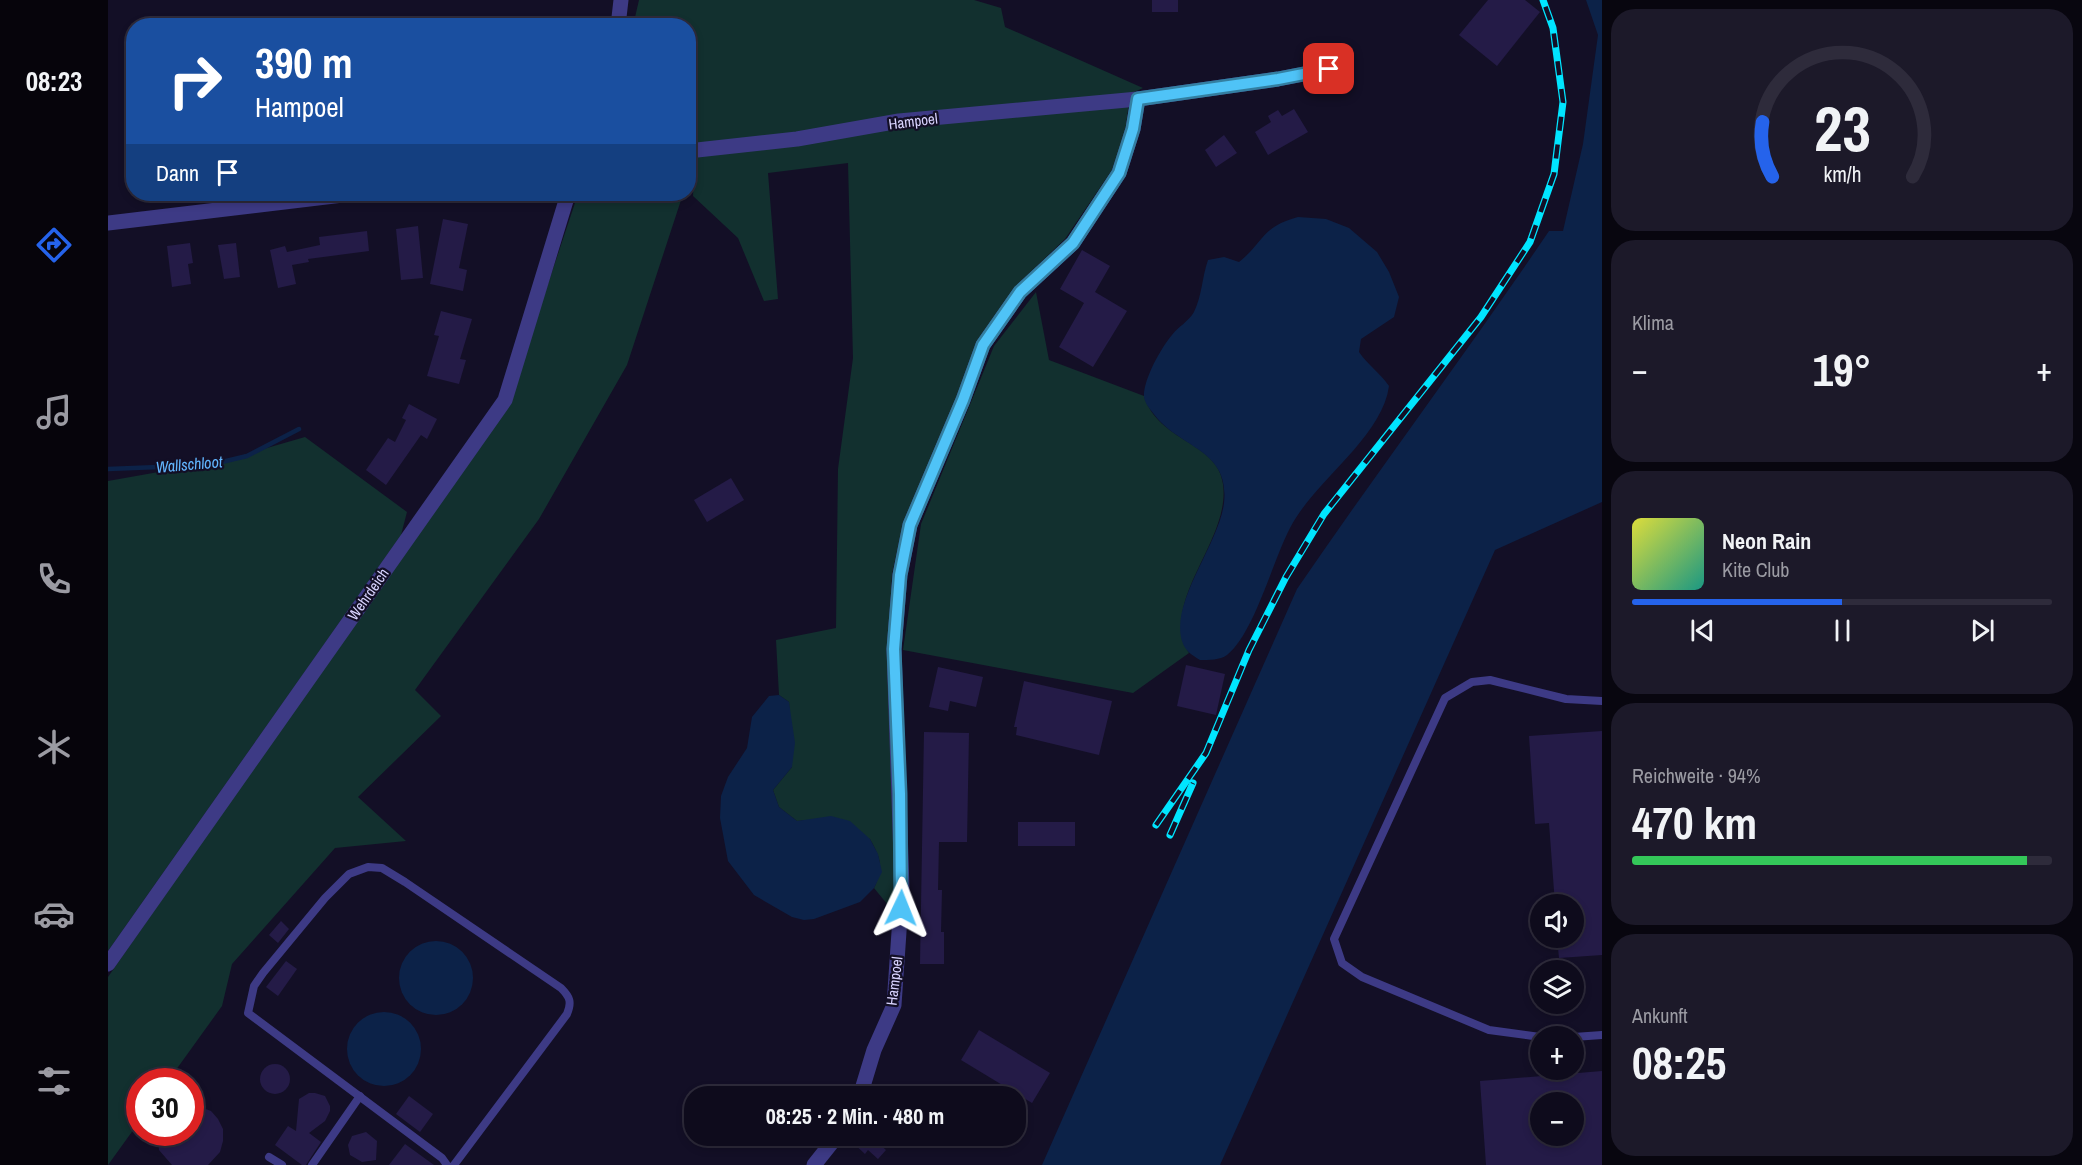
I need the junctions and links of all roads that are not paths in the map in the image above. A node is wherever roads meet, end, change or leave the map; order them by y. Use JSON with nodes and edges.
{"nodes":[{"id":1,"x":621,"y":0,"type":"edge"},
{"id":2,"x":619,"y":18,"type":"edge"},
{"id":3,"x":1329,"y":69,"type":"dead end"},
{"id":4,"x":1138,"y":99,"type":"junction"},
{"id":5,"x":696,"y":151,"type":"edge"},
{"id":6,"x":292,"y":201,"type":"edge"},
{"id":7,"x":566,"y":201,"type":"edge"},
{"id":8,"x":108,"y":223,"type":"edge"},
{"id":9,"x":1602,"y":701,"type":"edge"},
{"id":10,"x":108,"y":964,"type":"edge"},
{"id":11,"x":1602,"y":1035,"type":"edge"},
{"id":12,"x":1530,"y":1036,"type":"edge"},
{"id":13,"x":1584,"y":1036,"type":"edge"},
{"id":14,"x":863,"y":1086,"type":"edge"},
{"id":15,"x":360,"y":1096,"type":"junction"},
{"id":16,"x":829,"y":1146,"type":"edge"},
{"id":17,"x":268,"y":1157,"type":"dead end"},
{"id":18,"x":282,"y":1165,"type":"edge"},
{"id":19,"x":312,"y":1165,"type":"edge"},
{"id":20,"x":447,"y":1165,"type":"edge"},
{"id":21,"x":454,"y":1165,"type":"edge"},
{"id":22,"x":814,"y":1165,"type":"edge"}],
"edges":[{"from":1,"to":2,"type":"street"},
{"from":3,"to":4,"type":"street","name":"Hampoel"},
{"from":4,"to":5,"type":"street","name":"Hampoel"},
{"from":4,"to":14,"type":"street","name":"Hampoel"},
{"from":6,"to":8,"type":"street"},
{"from":7,"to":10,"type":"street","name":"Wehrdeich"},
{"from":9,"to":12,"type":"lane"},
{"from":11,"to":13,"type":"lane"},
{"from":15,"to":19,"type":"lane"},
{"from":15,"to":20,"type":"lane"},
{"from":15,"to":21,"type":"lane"},
{"from":16,"to":22,"type":"street"},
{"from":17,"to":18,"type":"lane"}]}
